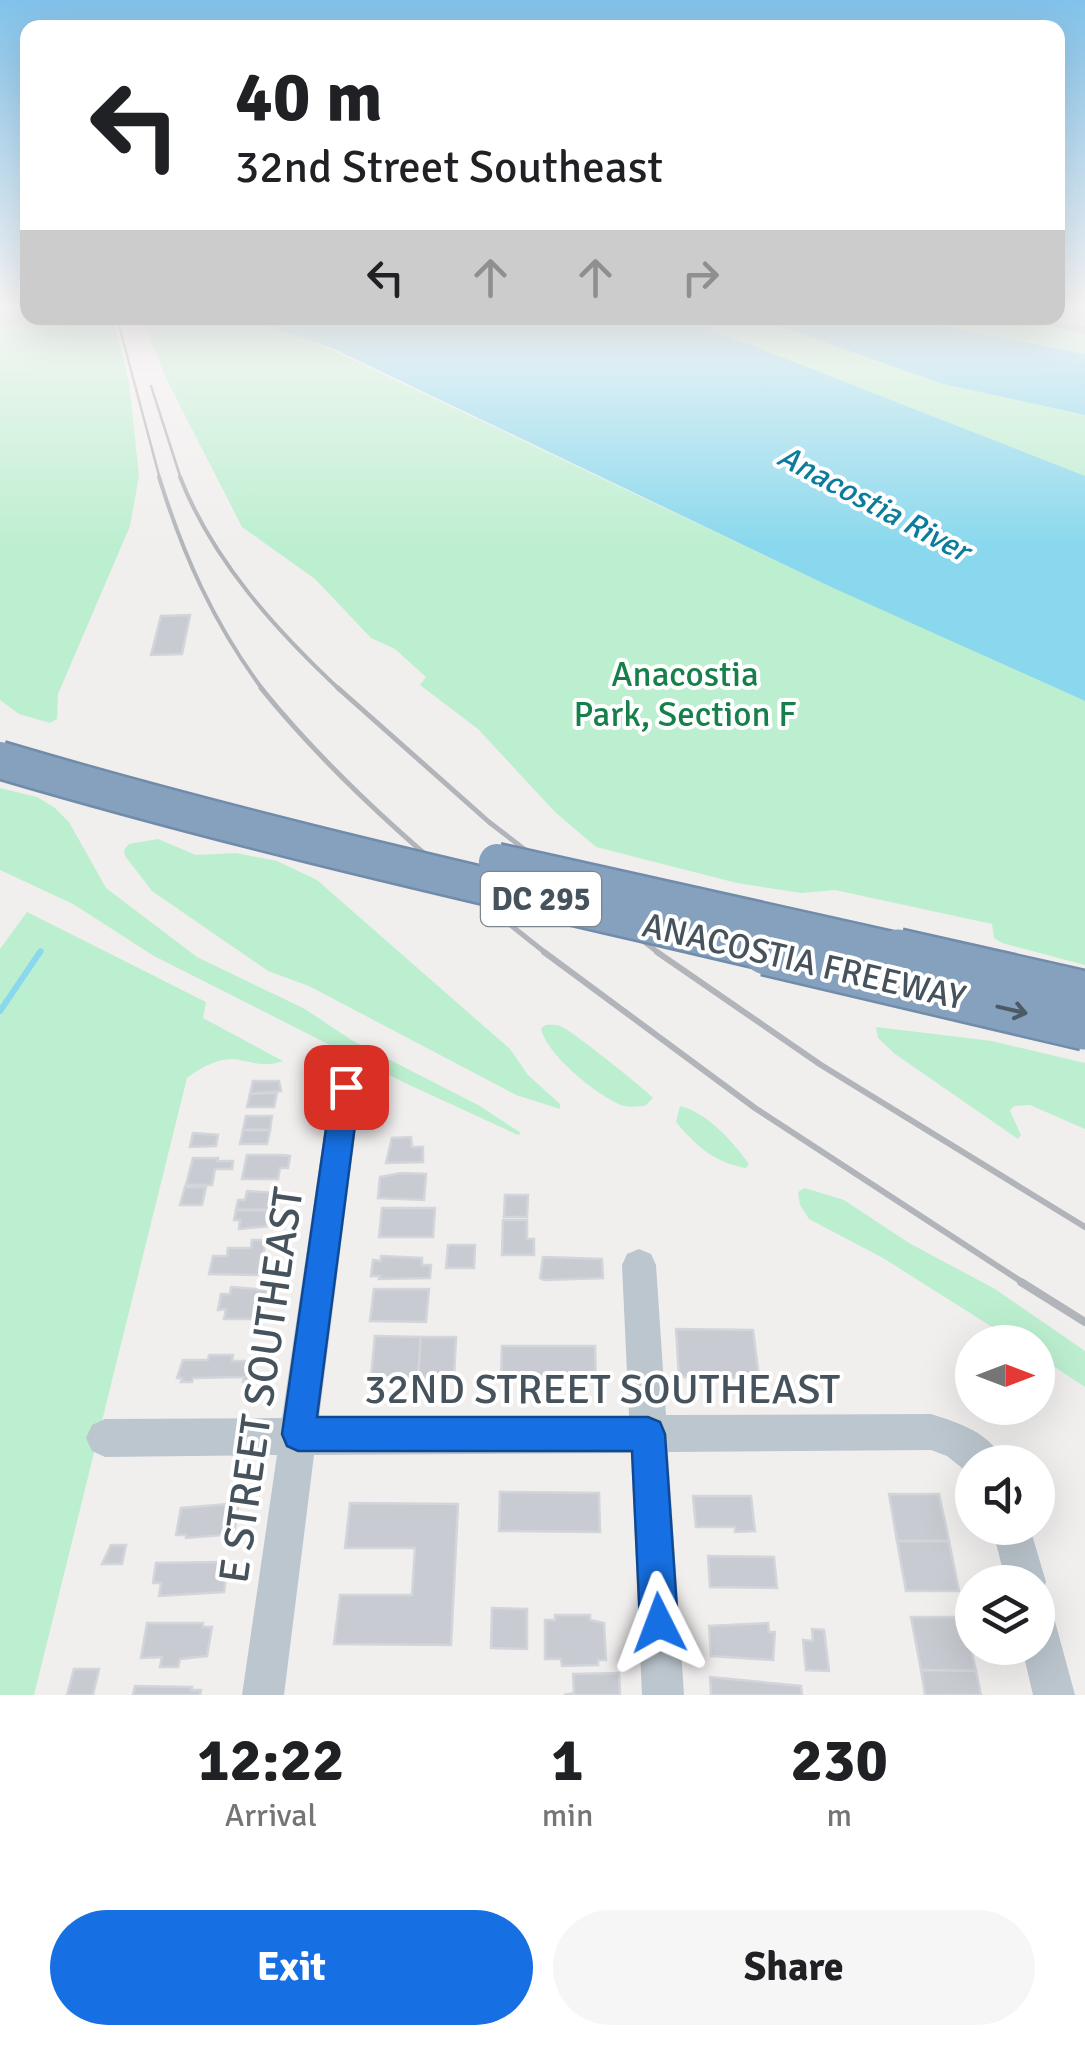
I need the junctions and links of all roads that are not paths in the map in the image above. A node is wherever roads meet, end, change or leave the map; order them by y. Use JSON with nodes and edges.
{"nodes":[{"id":1,"x":0,"y":735,"type":"edge"},
{"id":2,"x":0,"y":760,"type":"edge"},
{"id":3,"x":1085,"y":994,"type":"edge"},
{"id":4,"x":1085,"y":1027,"type":"edge"},
{"id":5,"x":346,"y":1087,"type":"dead end"},
{"id":6,"x":639,"y":1265,"type":"dead end"},
{"id":7,"x":298,"y":1434,"type":"junction"},
{"id":8,"x":648,"y":1434,"type":"junction"},
{"id":9,"x":105,"y":1438,"type":"dead end"},
{"id":10,"x":963,"y":1445,"type":"edge"},
{"id":11,"x":1047,"y":1665,"type":"edge"},
{"id":12,"x":262,"y":1695,"type":"edge"},
{"id":13,"x":663,"y":1695,"type":"edge"},
{"id":14,"x":1054,"y":1695,"type":"edge"}],
"edges":[{"from":1,"to":3,"type":"highway","name":"ANACOSTIA FREEWAY","number":"DC 295","bridge":true},
{"from":2,"to":4,"type":"highway","name":"ANACOSTIA FREEWAY","number":"DC 295","one_way":true,"bridge":true},
{"from":5,"to":7,"type":"street","name":"E STREET SOUTHEAST"},
{"from":6,"to":8,"type":"street"},
{"from":7,"to":8,"type":"street","name":"32ND STREET SOUTHEAST"},
{"from":7,"to":9,"type":"street","name":"32ND STREET SOUTHEAST"},
{"from":7,"to":12,"type":"street","name":"E STREET SOUTHEAST"},
{"from":8,"to":10,"type":"street","name":"32ND STREET SOUTHEAST"},
{"from":8,"to":13,"type":"street"},
{"from":11,"to":14,"type":"street"}]}
